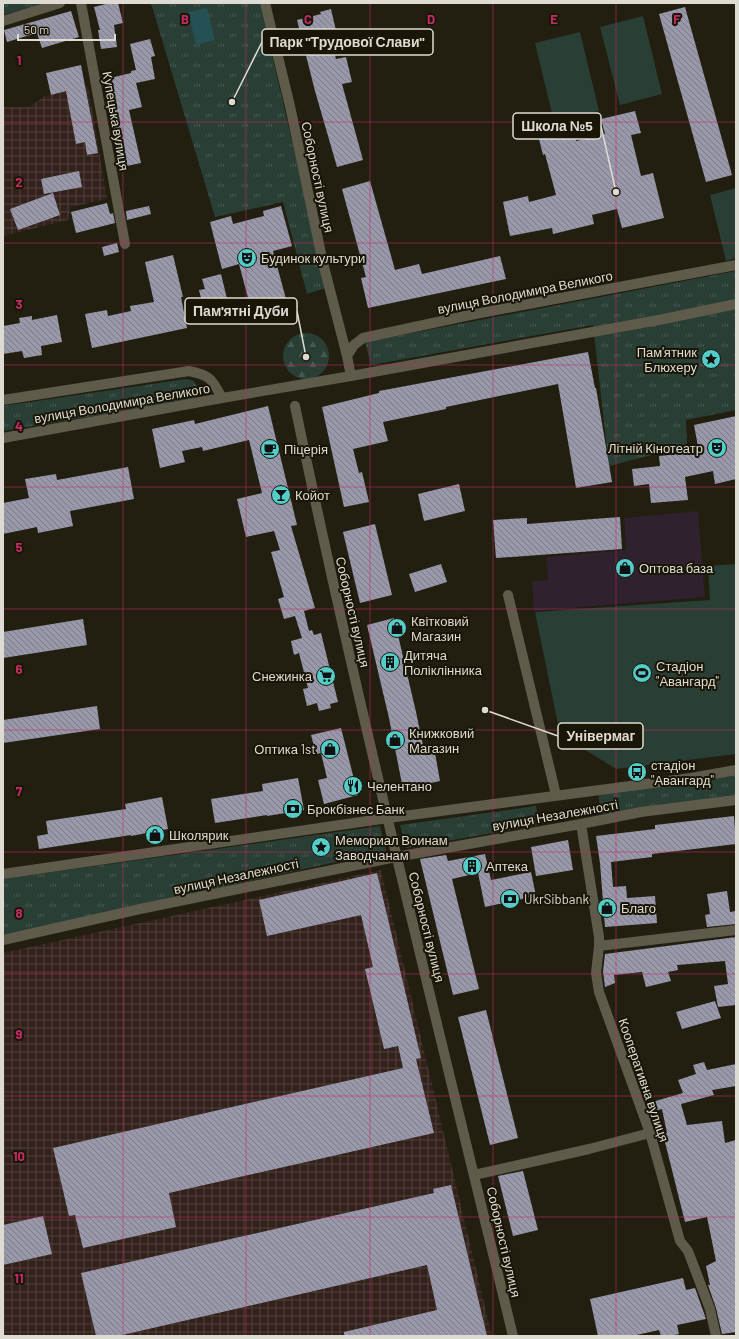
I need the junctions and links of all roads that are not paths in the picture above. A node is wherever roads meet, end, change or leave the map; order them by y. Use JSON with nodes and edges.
{"nodes":[{"id":1,"x":60,"y":3,"type":"edge"},
{"id":2,"x":81,"y":3,"type":"edge"},
{"id":3,"x":265,"y":3,"type":"edge"},
{"id":4,"x":3,"y":21,"type":"edge"},
{"id":5,"x":124,"y":244,"type":"dead end"},
{"id":6,"x":736,"y":265,"type":"edge"},
{"id":7,"x":736,"y":304,"type":"edge"},
{"id":8,"x":347,"y":356,"type":"junction"},
{"id":9,"x":351,"y":376,"type":"junction"},
{"id":10,"x":222,"y":398,"type":"junction"},
{"id":11,"x":3,"y":400,"type":"edge"},
{"id":12,"x":294,"y":406,"type":"dead end"},
{"id":13,"x":3,"y":438,"type":"edge"},
{"id":14,"x":508,"y":595,"type":"dead end"},
{"id":15,"x":736,"y":770,"type":"edge"},
{"id":16,"x":556,"y":795,"type":"junction"},
{"id":17,"x":736,"y":800,"type":"edge"},
{"id":18,"x":388,"y":818,"type":"junction"},
{"id":19,"x":581,"y":824,"type":"junction"},
{"id":20,"x":396,"y":857,"type":"junction"},
{"id":21,"x":3,"y":874,"type":"edge"},
{"id":22,"x":736,"y":930,"type":"edge"},
{"id":23,"x":3,"y":940,"type":"edge"},
{"id":24,"x":599,"y":946,"type":"junction"},
{"id":25,"x":650,"y":1133,"type":"junction"},
{"id":26,"x":474,"y":1175,"type":"junction"},
{"id":27,"x":513,"y":1336,"type":"edge"},
{"id":28,"x":716,"y":1336,"type":"edge"}],
"edges":[{"from":1,"to":4,"type":"street"},
{"from":2,"to":5,"type":"street","name":"Купецька вулиця"},
{"from":3,"to":8,"type":"street","name":"Соборності вулиця"},
{"from":6,"to":8,"type":"street","name":"вулиця Володимира Великого"},
{"from":7,"to":9,"type":"street","name":"вулиця Володимира Великого"},
{"from":8,"to":9,"type":"street"},
{"from":9,"to":10,"type":"street","name":"вулиця Володимира Великого"},
{"from":10,"to":11,"type":"street","name":"вулиця Володимира Великого"},
{"from":10,"to":13,"type":"street","name":"вулиця Володимира Великого"},
{"from":12,"to":18,"type":"street","name":"Соборності вулиця"},
{"from":14,"to":16,"type":"street"},
{"from":15,"to":16,"type":"street","name":"вулиця Незалежності"},
{"from":16,"to":18,"type":"street","name":"вулиця Незалежності"},
{"from":17,"to":19,"type":"street","name":"вулиця Незалежності"},
{"from":18,"to":20,"type":"street","name":"Соборності вулиця"},
{"from":18,"to":21,"type":"street","name":"вулиця Незалежності"},
{"from":19,"to":20,"type":"street","name":"вулиця Незалежності"},
{"from":19,"to":24,"type":"street","name":"Кооперативна вулиця"},
{"from":20,"to":23,"type":"street","name":"вулиця Незалежності"},
{"from":20,"to":26,"type":"street","name":"Соборності вулиця"},
{"from":22,"to":24,"type":"street"},
{"from":24,"to":25,"type":"street","name":"Кооперативна вулиця"},
{"from":25,"to":26,"type":"street"},
{"from":25,"to":28,"type":"street","name":"Кооперативна вулиця"},
{"from":26,"to":27,"type":"street","name":"Соборності вулиця"}]}
